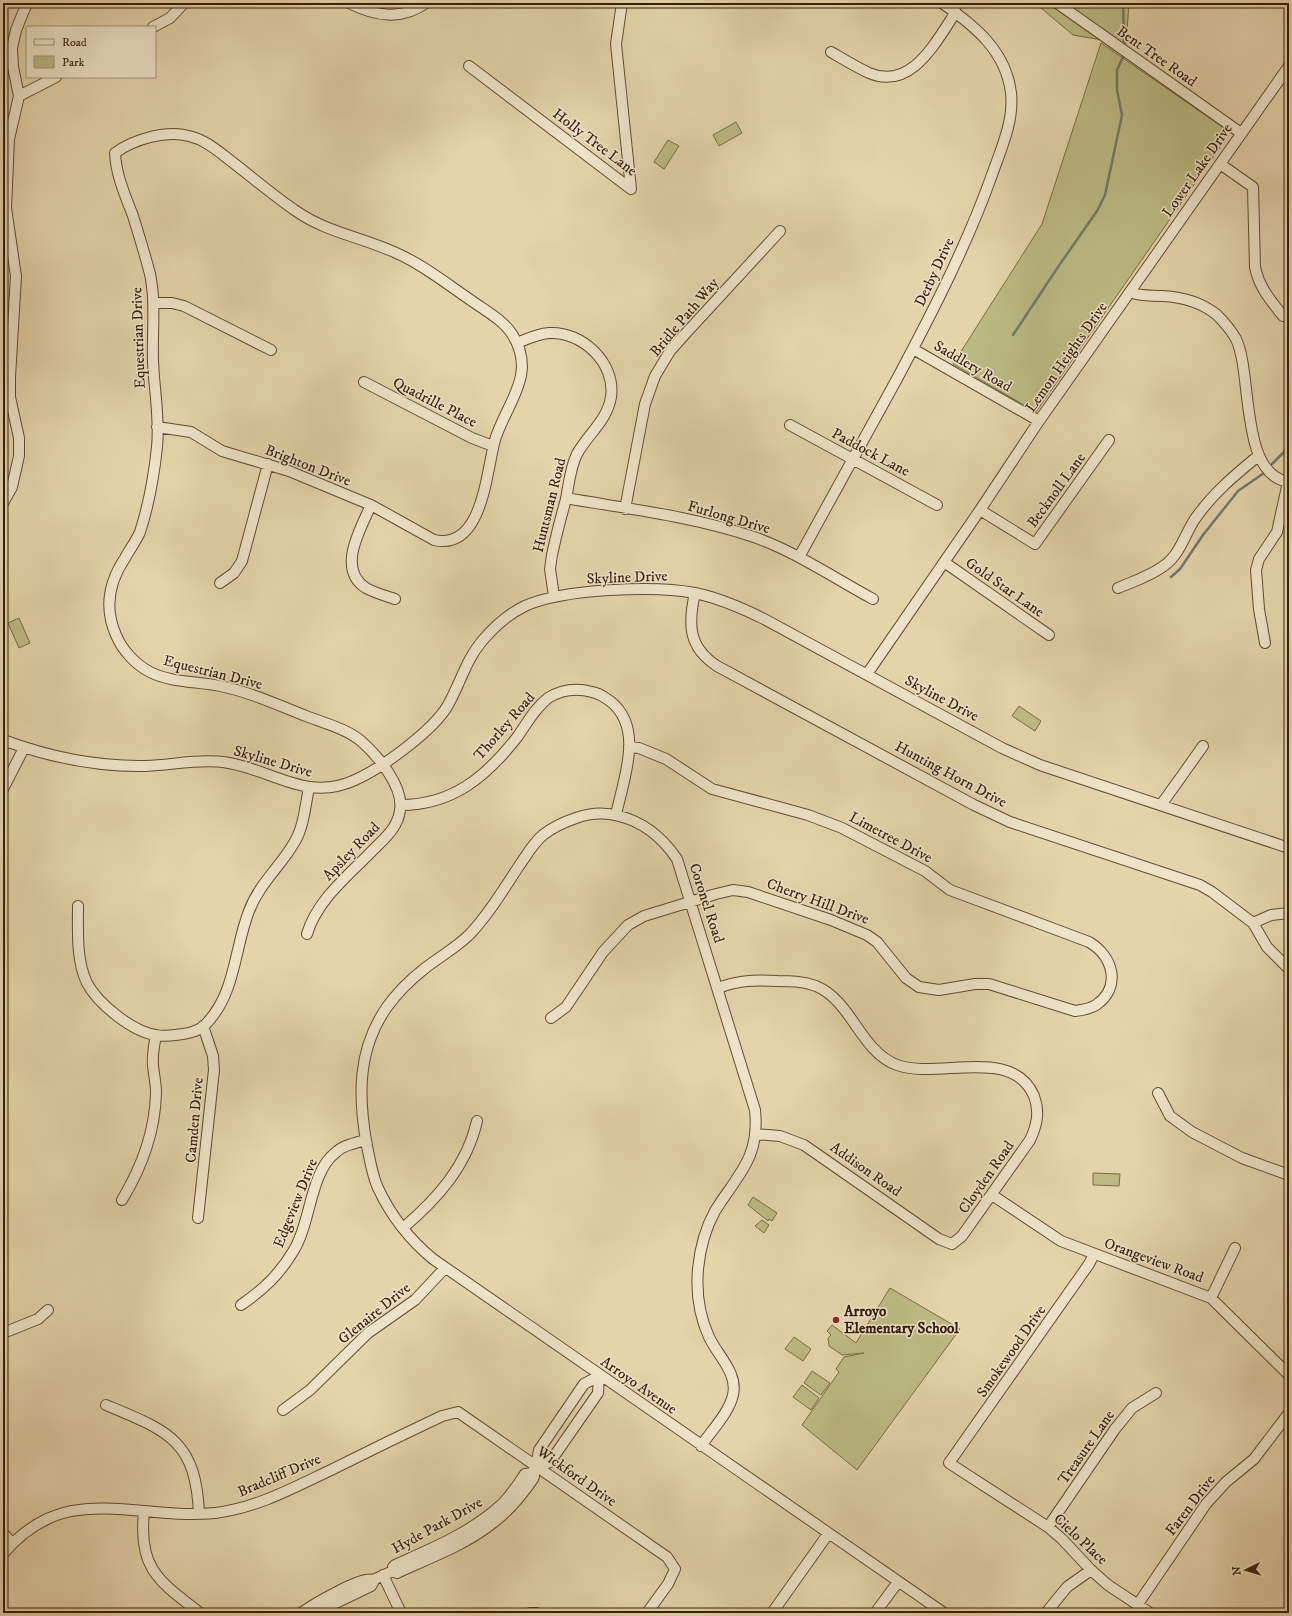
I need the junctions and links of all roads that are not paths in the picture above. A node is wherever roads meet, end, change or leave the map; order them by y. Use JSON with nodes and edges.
{"nodes":[{"id":1,"x":27,"y":3,"type":"edge"},
{"id":2,"x":184,"y":3,"type":"edge"},
{"id":3,"x":349,"y":3,"type":"edge"},
{"id":4,"x":426,"y":3,"type":"edge"},
{"id":5,"x":622,"y":3,"type":"edge"},
{"id":6,"x":942,"y":3,"type":"edge"},
{"id":7,"x":1057,"y":3,"type":"edge"},
{"id":8,"x":956,"y":12,"type":"junction"},
{"id":9,"x":155,"y":26,"type":"edge"},
{"id":10,"x":831,"y":52,"type":"dead end"},
{"id":11,"x":469,"y":66,"type":"dead end"},
{"id":12,"x":1289,"y":66,"type":"edge"},
{"id":13,"x":54,"y":78,"type":"edge"},
{"id":14,"x":20,"y":96,"type":"junction"},
{"id":15,"x":1241,"y":133,"type":"junction"},
{"id":16,"x":6,"y":137,"type":"edge"},
{"id":17,"x":1220,"y":164,"type":"junction"},
{"id":18,"x":780,"y":231,"type":"dead end"},
{"id":19,"x":1130,"y":292,"type":"junction"},
{"id":20,"x":153,"y":303,"type":"junction"},
{"id":21,"x":1283,"y":316,"type":"dead end"},
{"id":22,"x":517,"y":343,"type":"junction"},
{"id":23,"x":913,"y":349,"type":"junction"},
{"id":24,"x":271,"y":350,"type":"dead end"},
{"id":25,"x":364,"y":382,"type":"dead end"},
{"id":26,"x":1039,"y":421,"type":"junction"},
{"id":27,"x":790,"y":425,"type":"dead end"},
{"id":28,"x":157,"y":427,"type":"junction"},
{"id":29,"x":1109,"y":440,"type":"dead end"},
{"id":30,"x":493,"y":446,"type":"junction"},
{"id":31,"x":1258,"y":456,"type":"junction"},
{"id":32,"x":854,"y":460,"type":"junction"},
{"id":33,"x":268,"y":464,"type":"junction"},
{"id":34,"x":1289,"y":482,"type":"edge"},
{"id":35,"x":566,"y":498,"type":"junction"},
{"id":36,"x":3,"y":503,"type":"edge"},
{"id":37,"x":371,"y":505,"type":"junction"},
{"id":38,"x":937,"y":505,"type":"dead end"},
{"id":39,"x":625,"y":509,"type":"junction"},
{"id":40,"x":980,"y":510,"type":"junction"},
{"id":41,"x":799,"y":558,"type":"junction"},
{"id":42,"x":944,"y":562,"type":"junction"},
{"id":43,"x":220,"y":583,"type":"dead end"},
{"id":44,"x":1118,"y":588,"type":"dead end"},
{"id":45,"x":695,"y":593,"type":"junction"},
{"id":46,"x":554,"y":596,"type":"junction"},
{"id":47,"x":395,"y":599,"type":"dead end"},
{"id":48,"x":873,"y":599,"type":"dead end"},
{"id":49,"x":1049,"y":635,"type":"dead end"},
{"id":50,"x":1265,"y":643,"type":"dead end"},
{"id":51,"x":867,"y":674,"type":"junction"},
{"id":52,"x":3,"y":740,"type":"edge"},
{"id":53,"x":1203,"y":746,"type":"dead end"},
{"id":54,"x":629,"y":747,"type":"junction"},
{"id":55,"x":24,"y":748,"type":"junction"},
{"id":56,"x":382,"y":764,"type":"junction"},
{"id":57,"x":309,"y":788,"type":"junction"},
{"id":58,"x":3,"y":789,"type":"edge"},
{"id":59,"x":401,"y":805,"type":"junction"},
{"id":60,"x":1161,"y":805,"type":"junction"},
{"id":61,"x":616,"y":815,"type":"junction"},
{"id":62,"x":1289,"y":848,"type":"edge"},
{"id":63,"x":691,"y":901,"type":"junction"},
{"id":64,"x":78,"y":906,"type":"dead end"},
{"id":65,"x":1289,"y":913,"type":"edge"},
{"id":66,"x":1253,"y":922,"type":"junction"},
{"id":67,"x":307,"y":934,"type":"dead end"},
{"id":68,"x":1289,"y":969,"type":"edge"},
{"id":69,"x":1111,"y":984,"type":"joint"},
{"id":70,"x":718,"y":988,"type":"junction"},
{"id":71,"x":551,"y":1018,"type":"dead end"},
{"id":72,"x":203,"y":1026,"type":"junction"},
{"id":73,"x":156,"y":1035,"type":"junction"},
{"id":74,"x":1158,"y":1093,"type":"dead end"},
{"id":75,"x":477,"y":1121,"type":"dead end"},
{"id":76,"x":756,"y":1134,"type":"junction"},
{"id":77,"x":366,"y":1140,"type":"junction"},
{"id":78,"x":1289,"y":1175,"type":"edge"},
{"id":79,"x":992,"y":1195,"type":"junction"},
{"id":80,"x":122,"y":1200,"type":"dead end"},
{"id":81,"x":198,"y":1218,"type":"dead end"},
{"id":82,"x":403,"y":1228,"type":"junction"},
{"id":83,"x":952,"y":1244,"type":"joint"},
{"id":84,"x":1235,"y":1248,"type":"dead end"},
{"id":85,"x":1094,"y":1254,"type":"junction"},
{"id":86,"x":444,"y":1268,"type":"junction"},
{"id":87,"x":1211,"y":1298,"type":"junction"},
{"id":88,"x":242,"y":1305,"type":"dead end"},
{"id":89,"x":48,"y":1310,"type":"dead end"},
{"id":90,"x":3,"y":1333,"type":"edge"},
{"id":91,"x":1289,"y":1375,"type":"edge"},
{"id":92,"x":599,"y":1376,"type":"junction"},
{"id":93,"x":1156,"y":1393,"type":"dead end"},
{"id":94,"x":106,"y":1404,"type":"dead end"},
{"id":95,"x":283,"y":1410,"type":"dead end"},
{"id":96,"x":458,"y":1412,"type":"joint"},
{"id":97,"x":1289,"y":1413,"type":"edge"},
{"id":98,"x":701,"y":1446,"type":"junction"},
{"id":99,"x":949,"y":1463,"type":"joint"},
{"id":100,"x":534,"y":1470,"type":"junction"},
{"id":101,"x":144,"y":1512,"type":"junction"},
{"id":102,"x":200,"y":1514,"type":"junction"},
{"id":103,"x":1048,"y":1527,"type":"junction"},
{"id":104,"x":3,"y":1533,"type":"edge"},
{"id":105,"x":828,"y":1534,"type":"junction"},
{"id":106,"x":12,"y":1543,"type":"junction"},
{"id":107,"x":3,"y":1554,"type":"edge"},
{"id":108,"x":1090,"y":1570,"type":"junction"},
{"id":109,"x":383,"y":1575,"type":"junction"},
{"id":110,"x":373,"y":1580,"type":"junction"},
{"id":111,"x":898,"y":1582,"type":"junction"},
{"id":112,"x":1138,"y":1604,"type":"junction"},
{"id":113,"x":200,"y":1613,"type":"edge"},
{"id":114,"x":301,"y":1613,"type":"edge"},
{"id":115,"x":315,"y":1613,"type":"edge"},
{"id":116,"x":401,"y":1613,"type":"edge"},
{"id":117,"x":530,"y":1613,"type":"edge"},
{"id":118,"x":537,"y":1613,"type":"edge"},
{"id":119,"x":647,"y":1613,"type":"edge"},
{"id":120,"x":772,"y":1613,"type":"edge"},
{"id":121,"x":876,"y":1613,"type":"edge"},
{"id":122,"x":944,"y":1613,"type":"edge"},
{"id":123,"x":1046,"y":1613,"type":"edge"},
{"id":124,"x":1150,"y":1613,"type":"edge"}],
"edges":[{"from":1,"to":14,"type":"street"},
{"from":2,"to":9,"type":"street"},
{"from":3,"to":4,"type":"street"},
{"from":5,"to":11,"type":"street","name":"Holly Tree Lane"},
{"from":6,"to":8,"type":"street","name":"Derby Drive"},
{"from":7,"to":15,"type":"street","name":"Bent Tree Road"},
{"from":8,"to":10,"type":"street"},
{"from":8,"to":23,"type":"street","name":"Derby Drive"},
{"from":12,"to":15,"type":"street","name":"Lower Lake Drive"},
{"from":13,"to":14,"type":"street"},
{"from":14,"to":16,"type":"street"},
{"from":15,"to":17,"type":"street","name":"Lower Lake Drive"},
{"from":16,"to":36,"type":"street"},
{"from":17,"to":19,"type":"street","name":"Lower Lake Drive"},
{"from":17,"to":21,"type":"street"},
{"from":18,"to":39,"type":"street","name":"Bridle Path Way"},
{"from":19,"to":26,"type":"street","name":"Lemon Heights Drive"},
{"from":19,"to":31,"type":"street"},
{"from":20,"to":22,"type":"street","name":"Equestrian Drive"},
{"from":20,"to":24,"type":"street"},
{"from":20,"to":28,"type":"street","name":"Equestrian Drive"},
{"from":22,"to":30,"type":"street"},
{"from":22,"to":35,"type":"street","name":"Huntsman Road"},
{"from":23,"to":26,"type":"street","name":"Saddlery Road"},
{"from":23,"to":32,"type":"street","name":"Derby Drive"},
{"from":25,"to":30,"type":"street","name":"Quadrille Place"},
{"from":26,"to":40,"type":"street","name":"Lemon Heights Drive"},
{"from":27,"to":32,"type":"street","name":"Paddock Lane"},
{"from":28,"to":33,"type":"street","name":"Brighton Drive"},
{"from":28,"to":56,"type":"street","name":"Equestrian Drive"},
{"from":29,"to":40,"type":"street","name":"Becknoll Lane"},
{"from":30,"to":37,"type":"street","name":"Brighton Drive"},
{"from":31,"to":34,"type":"street"},
{"from":31,"to":44,"type":"street"},
{"from":32,"to":38,"type":"street","name":"Paddock Lane"},
{"from":32,"to":41,"type":"street","name":"Derby Drive"},
{"from":33,"to":37,"type":"street","name":"Brighton Drive"},
{"from":33,"to":43,"type":"street"},
{"from":34,"to":50,"type":"street"},
{"from":35,"to":39,"type":"street","name":"Furlong Drive"},
{"from":35,"to":46,"type":"street","name":"Huntsman Road"},
{"from":37,"to":47,"type":"street"},
{"from":39,"to":41,"type":"street","name":"Furlong Drive"},
{"from":40,"to":42,"type":"street","name":"Lemon Heights Drive"},
{"from":41,"to":48,"type":"street","name":"Furlong Drive"},
{"from":42,"to":49,"type":"street","name":"Gold Star Lane"},
{"from":42,"to":51,"type":"street","name":"Lemon Heights Drive"},
{"from":45,"to":46,"type":"street","name":"Skyline Drive"},
{"from":45,"to":51,"type":"street","name":"Skyline Drive"},
{"from":45,"to":66,"type":"street","name":"Hunting Horn Drive"},
{"from":46,"to":56,"type":"street","name":"Skyline Drive"},
{"from":51,"to":60,"type":"street","name":"Skyline Drive"},
{"from":52,"to":55,"type":"street","name":"Skyline Drive"},
{"from":53,"to":60,"type":"street"},
{"from":54,"to":59,"type":"street","name":"Thorley Road"},
{"from":54,"to":61,"type":"street","name":"Thorley Road"},
{"from":54,"to":69,"type":"street","name":"Limetree Drive"},
{"from":55,"to":57,"type":"street","name":"Skyline Drive"},
{"from":55,"to":58,"type":"street"},
{"from":56,"to":57,"type":"street","name":"Skyline Drive"},
{"from":56,"to":59,"type":"street"},
{"from":57,"to":72,"type":"street"},
{"from":59,"to":67,"type":"street","name":"Apsley Road"},
{"from":60,"to":62,"type":"street","name":"Skyline Drive"},
{"from":61,"to":63,"type":"street","name":"Coronel Road"},
{"from":61,"to":77,"type":"street","name":"Coronel Road"},
{"from":63,"to":69,"type":"street","name":"Cherry Hill Drive"},
{"from":63,"to":70,"type":"street","name":"Coronel Road"},
{"from":63,"to":71,"type":"street","name":"Cherry Hill Drive"},
{"from":64,"to":73,"type":"street"},
{"from":65,"to":66,"type":"street"},
{"from":66,"to":68,"type":"street"},
{"from":70,"to":76,"type":"street","name":"Coronel Road"},
{"from":70,"to":79,"type":"street","name":"Cloyden Road"},
{"from":72,"to":73,"type":"street"},
{"from":72,"to":81,"type":"street","name":"Camden Drive"},
{"from":73,"to":80,"type":"street"},
{"from":74,"to":78,"type":"street"},
{"from":75,"to":82,"type":"street"},
{"from":76,"to":83,"type":"street","name":"Addison Road"},
{"from":76,"to":98,"type":"street","name":"Coronel Road"},
{"from":77,"to":82,"type":"street","name":"Arroyo Avenue"},
{"from":77,"to":88,"type":"street","name":"Edgeview Drive"},
{"from":79,"to":83,"type":"street","name":"Cloyden Road"},
{"from":79,"to":85,"type":"street","name":"Orangeview Road"},
{"from":82,"to":86,"type":"street","name":"Arroyo Avenue"},
{"from":84,"to":87,"type":"street"},
{"from":85,"to":87,"type":"street","name":"Orangeview Road"},
{"from":85,"to":99,"type":"street","name":"Smokewood Drive"},
{"from":86,"to":92,"type":"street","name":"Arroyo Avenue"},
{"from":86,"to":95,"type":"street","name":"Glenaire Drive"},
{"from":87,"to":91,"type":"street","name":"Orangeview Road"},
{"from":89,"to":90,"type":"street"},
{"from":92,"to":98,"type":"street","name":"Arroyo Avenue"},
{"from":92,"to":100,"type":"street","name":"Hyde Park Drive"},
{"from":92,"to":100,"type":"street"},
{"from":93,"to":103,"type":"street","name":"Treasure Lane"},
{"from":94,"to":102,"type":"street"},
{"from":96,"to":100,"type":"street","name":"Wickford Drive"},
{"from":96,"to":102,"type":"street","name":"Bradcliff Drive"},
{"from":97,"to":112,"type":"street","name":"Faren Drive"},
{"from":98,"to":105,"type":"street","name":"Arroyo Avenue"},
{"from":99,"to":103,"type":"street","name":"Cielo Place"},
{"from":100,"to":109,"type":"street","name":"Hyde Park Drive"},
{"from":100,"to":119,"type":"street","name":"Wickford Drive"},
{"from":101,"to":102,"type":"street","name":"Bradcliff Drive"},
{"from":101,"to":106,"type":"street","name":"Bradcliff Drive"},
{"from":101,"to":113,"type":"street"},
{"from":103,"to":108,"type":"street","name":"Cielo Place"},
{"from":104,"to":106,"type":"street"},
{"from":105,"to":111,"type":"street","name":"Arroyo Avenue"},
{"from":105,"to":120,"type":"street"},
{"from":106,"to":107,"type":"street","name":"Bradcliff Drive"},
{"from":108,"to":112,"type":"street","name":"Cielo Place"},
{"from":108,"to":123,"type":"street"},
{"from":109,"to":110,"type":"street","name":"Hyde Park Drive"},
{"from":109,"to":116,"type":"street"},
{"from":110,"to":114,"type":"street","name":"Hyde Park Drive"},
{"from":110,"to":115,"type":"street","name":"Hyde Park Drive"},
{"from":111,"to":121,"type":"street"},
{"from":111,"to":122,"type":"street","name":"Arroyo Avenue"},
{"from":112,"to":124,"type":"street","name":"Cielo Place"},
{"from":117,"to":118,"type":"street"}]}
